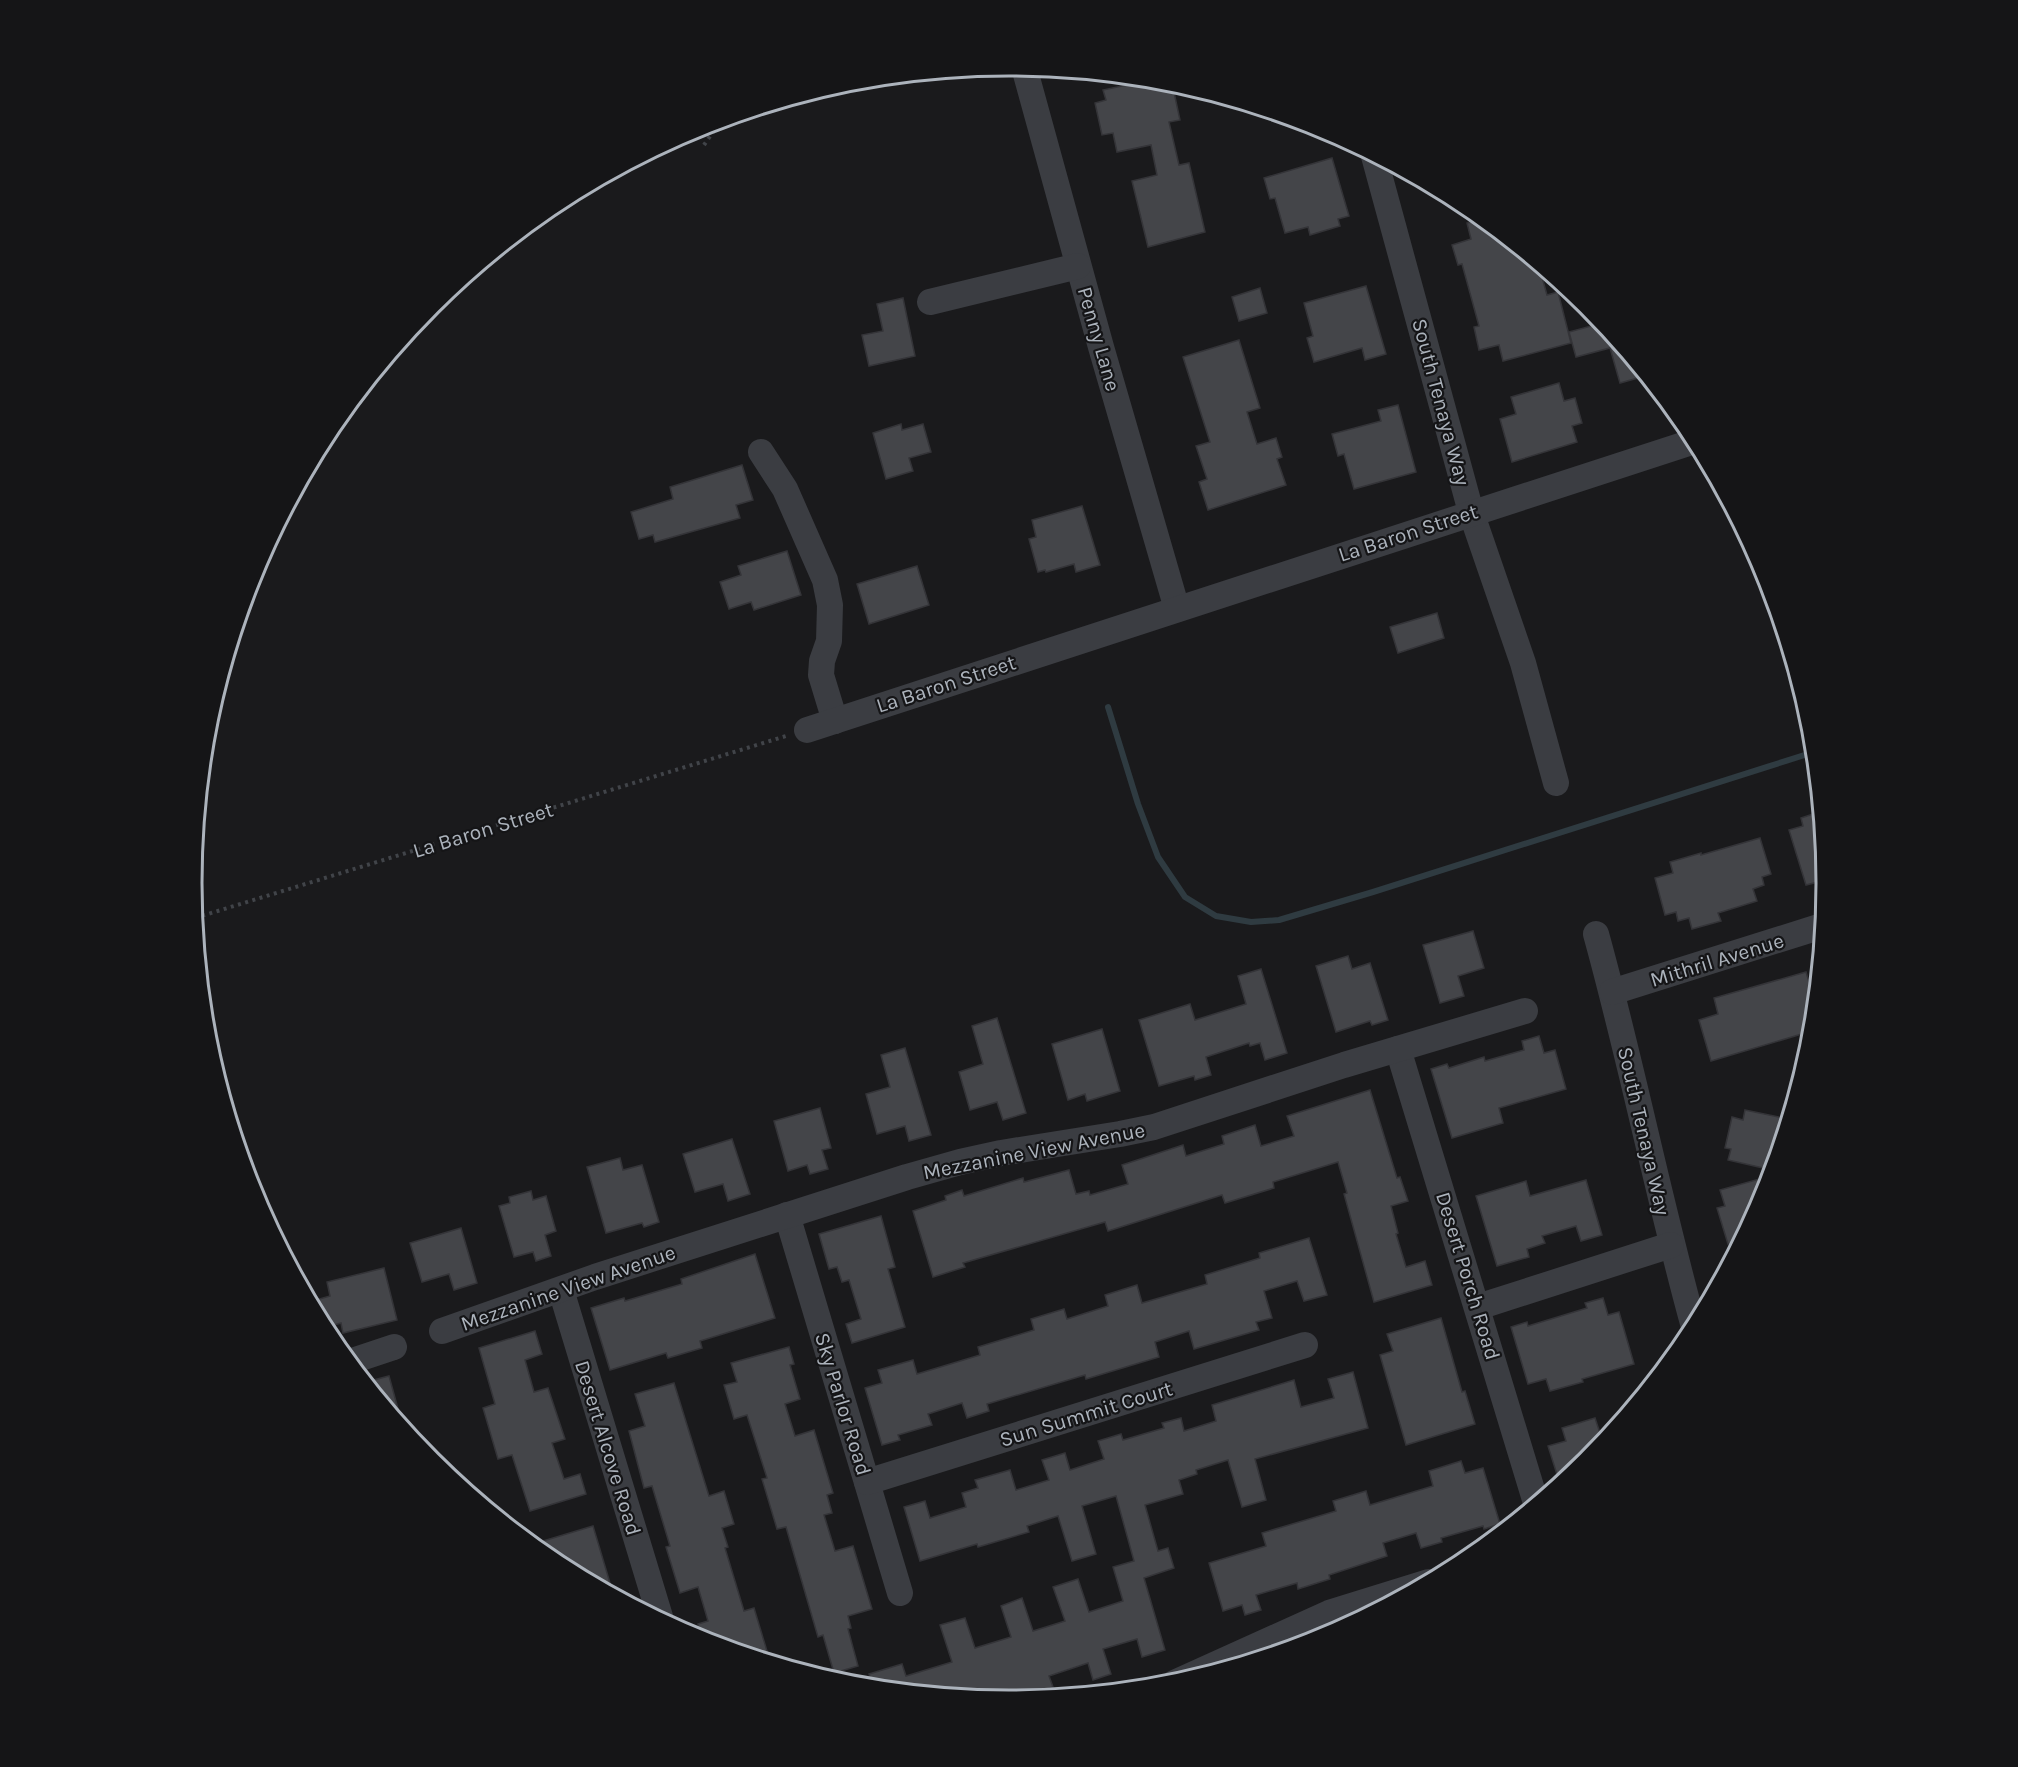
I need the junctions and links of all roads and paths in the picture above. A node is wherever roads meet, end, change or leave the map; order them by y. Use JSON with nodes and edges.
{"nodes":[{"id":1,"x":1026,"y":77,"type":"edge"},
{"id":2,"x":712,"y":133,"type":"edge"},
{"id":3,"x":704,"y":145,"type":"dead end"},
{"id":4,"x":1377,"y":166,"type":"edge"},
{"id":5,"x":1078,"y":266,"type":"junction"},
{"id":6,"x":930,"y":302,"type":"dead end"},
{"id":7,"x":1686,"y":444,"type":"edge"},
{"id":8,"x":761,"y":452,"type":"dead end"},
{"id":9,"x":1471,"y":512,"type":"junction"},
{"id":10,"x":1177,"y":609,"type":"junction"},
{"id":11,"x":835,"y":721,"type":"junction"},
{"id":12,"x":807,"y":730,"type":"joint"},
{"id":13,"x":1556,"y":783,"type":"dead end"},
{"id":14,"x":203,"y":915,"type":"edge"},
{"id":15,"x":1814,"y":929,"type":"edge"},
{"id":16,"x":1596,"y":934,"type":"dead end"},
{"id":17,"x":1612,"y":992,"type":"junction"},
{"id":18,"x":1525,"y":1011,"type":"dead end"},
{"id":19,"x":1398,"y":1049,"type":"junction"},
{"id":20,"x":787,"y":1215,"type":"junction"},
{"id":21,"x":1671,"y":1245,"type":"junction"},
{"id":22,"x":561,"y":1290,"type":"junction"},
{"id":23,"x":1478,"y":1307,"type":"junction"},
{"id":24,"x":1691,"y":1315,"type":"edge"},
{"id":25,"x":442,"y":1331,"type":"dead end"},
{"id":26,"x":1305,"y":1345,"type":"dead end"},
{"id":27,"x":394,"y":1347,"type":"dead end"},
{"id":28,"x":358,"y":1359,"type":"edge"},
{"id":29,"x":867,"y":1482,"type":"junction"},
{"id":30,"x":1534,"y":1496,"type":"edge"},
{"id":31,"x":900,"y":1593,"type":"dead end"},
{"id":32,"x":1389,"y":1594,"type":"edge"},
{"id":33,"x":651,"y":1607,"type":"edge"},
{"id":34,"x":1219,"y":1663,"type":"edge"}],
"edges":[{"from":1,"to":5,"type":"street","name":"Penny Lane"},
{"from":2,"to":3,"type":"path"},
{"from":4,"to":9,"type":"street","name":"South Tenaya Way"},
{"from":5,"to":6,"type":"street"},
{"from":5,"to":10,"type":"street","name":"Penny Lane"},
{"from":7,"to":9,"type":"street","name":"La Baron Street"},
{"from":8,"to":11,"type":"street"},
{"from":9,"to":10,"type":"street","name":"La Baron Street"},
{"from":9,"to":13,"type":"street","name":"South Tenaya Way"},
{"from":10,"to":11,"type":"street","name":"La Baron Street"},
{"from":11,"to":12,"type":"street","name":"La Baron Street"},
{"from":12,"to":14,"type":"path","name":"La Baron Street"},
{"from":15,"to":17,"type":"street","name":"Mithril Avenue"},
{"from":16,"to":17,"type":"street","name":"South Tenaya Way"},
{"from":17,"to":21,"type":"street","name":"South Tenaya Way"},
{"from":18,"to":19,"type":"street","name":"Mezzanine View Avenue"},
{"from":19,"to":20,"type":"street","name":"Mezzanine View Avenue"},
{"from":19,"to":23,"type":"street","name":"Desert Porch Road"},
{"from":20,"to":22,"type":"street","name":"Mezzanine View Avenue"},
{"from":20,"to":29,"type":"street","name":"Sky Parlor Road"},
{"from":21,"to":23,"type":"street"},
{"from":21,"to":24,"type":"street","name":"South Tenaya Way"},
{"from":22,"to":25,"type":"street","name":"Mezzanine View Avenue"},
{"from":22,"to":33,"type":"street","name":"Desert Alcove Road"},
{"from":23,"to":30,"type":"street","name":"Desert Porch Road"},
{"from":26,"to":29,"type":"street","name":"Sun Summit Court"},
{"from":27,"to":28,"type":"street"},
{"from":29,"to":31,"type":"street","name":"Sky Parlor Road"},
{"from":32,"to":34,"type":"street"}]}
